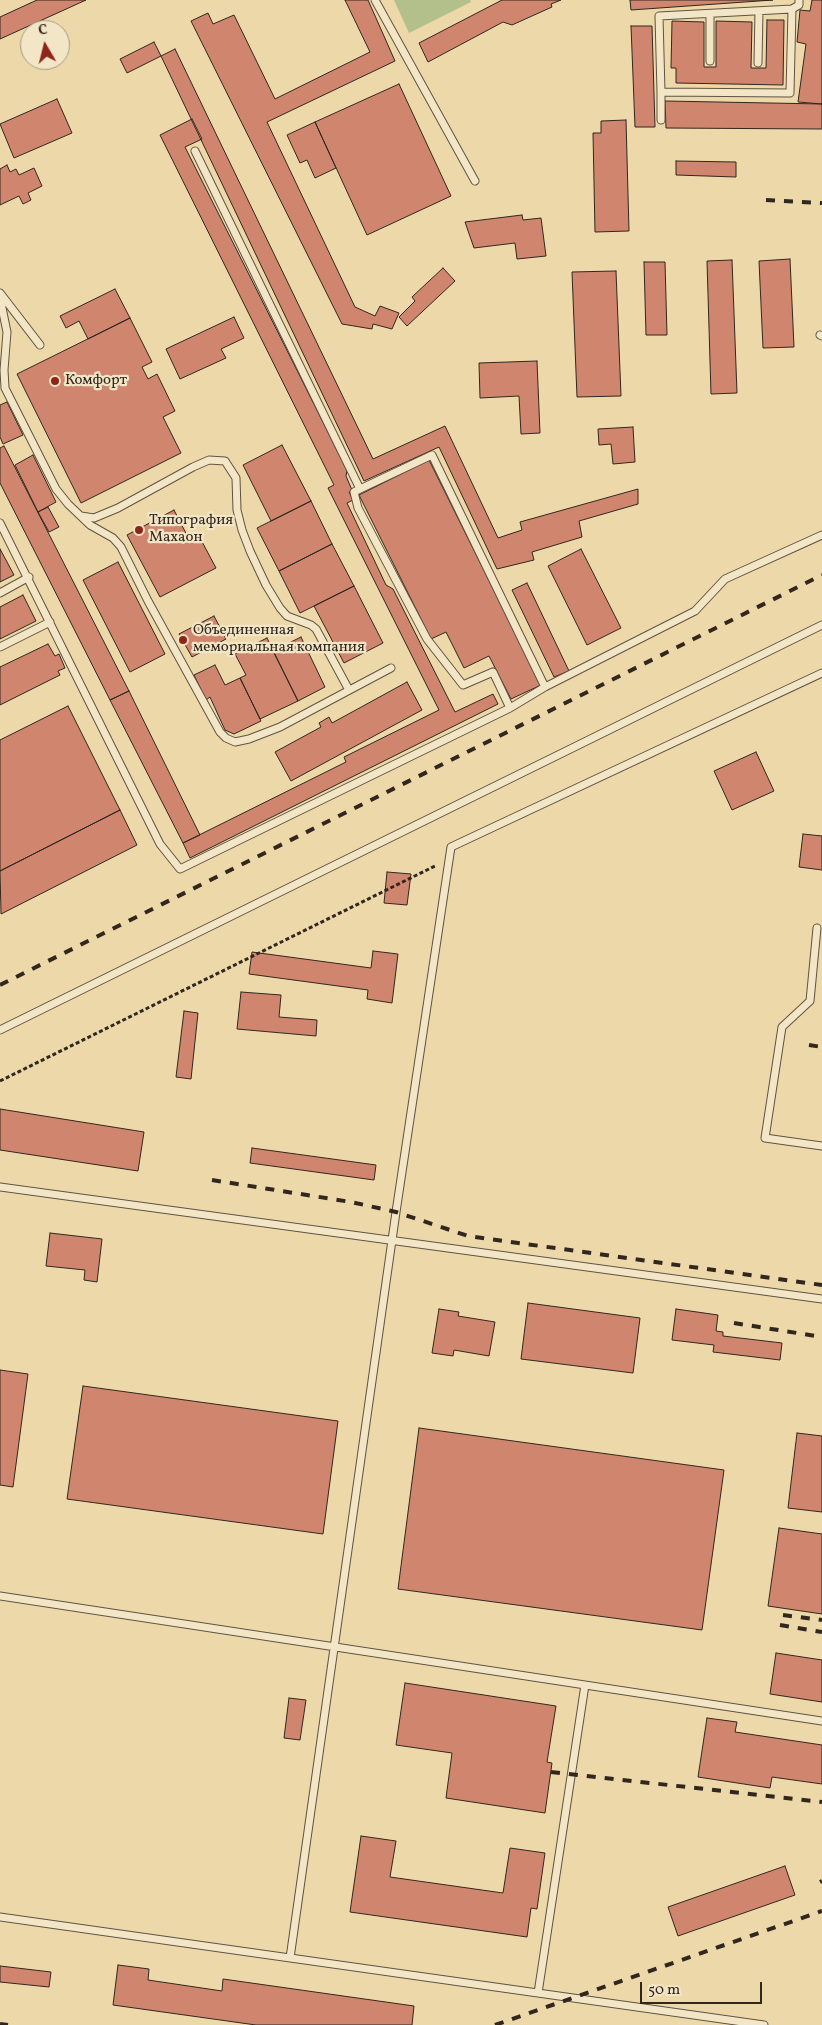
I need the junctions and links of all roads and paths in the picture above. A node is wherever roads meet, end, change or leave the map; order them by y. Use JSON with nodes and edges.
{"nodes":[{"id":1,"x":375,"y":0,"type":"edge"},
{"id":2,"x":799,"y":0,"type":"edge"},
{"id":3,"x":792,"y":9,"type":"junction"},
{"id":4,"x":759,"y":11,"type":"junction"},
{"id":5,"x":710,"y":14,"type":"junction"},
{"id":6,"x":710,"y":61,"type":"dead end"},
{"id":7,"x":758,"y":63,"type":"dead end"},
{"id":8,"x":661,"y":92,"type":"junction"},
{"id":9,"x":661,"y":120,"type":"dead end"},
{"id":10,"x":195,"y":152,"type":"dead end"},
{"id":11,"x":475,"y":181,"type":"dead end"},
{"id":12,"x":0,"y":292,"type":"edge"},
{"id":13,"x":0,"y":298,"type":"edge"},
{"id":14,"x":40,"y":345,"type":"dead end"},
{"id":15,"x":360,"y":489,"type":"junction"},
{"id":16,"x":81,"y":516,"type":"junction"},
{"id":17,"x":1,"y":526,"type":"edge"},
{"id":18,"x":822,"y":535,"type":"edge"},
{"id":19,"x":29,"y":578,"type":"junction"},
{"id":20,"x":0,"y":593,"type":"edge"},
{"id":21,"x":50,"y":622,"type":"junction"},
{"id":22,"x":822,"y":625,"type":"edge"},
{"id":23,"x":0,"y":647,"type":"edge"},
{"id":24,"x":392,"y":668,"type":"dead end"},
{"id":25,"x":822,"y":674,"type":"edge"},
{"id":26,"x":545,"y":687,"type":"junction"},
{"id":27,"x":349,"y":690,"type":"junction"},
{"id":28,"x":510,"y":708,"type":"junction"},
{"id":29,"x":451,"y":847,"type":"junction"},
{"id":30,"x":817,"y":928,"type":"dead end"},
{"id":31,"x":0,"y":1030,"type":"edge"},
{"id":32,"x":0,"y":1081,"type":"edge"},
{"id":33,"x":822,"y":1146,"type":"edge"},
{"id":34,"x":0,"y":1187,"type":"edge"},
{"id":35,"x":393,"y":1240,"type":"junction"},
{"id":36,"x":822,"y":1300,"type":"edge"},
{"id":37,"x":0,"y":1596,"type":"edge"},
{"id":38,"x":335,"y":1646,"type":"junction"},
{"id":39,"x":585,"y":1685,"type":"junction"},
{"id":40,"x":822,"y":1721,"type":"edge"},
{"id":41,"x":0,"y":1917,"type":"edge"},
{"id":42,"x":290,"y":1958,"type":"junction"},
{"id":43,"x":538,"y":1993,"type":"junction"},
{"id":44,"x":764,"y":2025,"type":"edge"}],
"edges":[{"from":1,"to":11,"type":"lane"},
{"from":2,"to":3,"type":"lane"},
{"from":3,"to":4,"type":"lane"},
{"from":3,"to":8,"type":"lane"},
{"from":4,"to":5,"type":"lane"},
{"from":4,"to":7,"type":"lane"},
{"from":5,"to":6,"type":"lane"},
{"from":5,"to":8,"type":"lane"},
{"from":8,"to":9,"type":"lane"},
{"from":10,"to":15,"type":"lane"},
{"from":12,"to":14,"type":"lane"},
{"from":13,"to":16,"type":"lane"},
{"from":15,"to":26,"type":"lane"},
{"from":15,"to":28,"type":"lane"},
{"from":16,"to":27,"type":"lane"},
{"from":16,"to":27,"type":"lane"},
{"from":17,"to":19,"type":"lane"},
{"from":18,"to":26,"type":"lane"},
{"from":19,"to":20,"type":"lane"},
{"from":19,"to":21,"type":"lane"},
{"from":21,"to":23,"type":"lane"},
{"from":21,"to":28,"type":"lane"},
{"from":22,"to":31,"type":"lane"},
{"from":24,"to":27,"type":"lane"},
{"from":25,"to":29,"type":"lane"},
{"from":26,"to":28,"type":"lane"},
{"from":29,"to":32,"type":"path"},
{"from":29,"to":35,"type":"lane"},
{"from":30,"to":33,"type":"lane"},
{"from":34,"to":35,"type":"lane"},
{"from":35,"to":36,"type":"lane"},
{"from":35,"to":38,"type":"lane"},
{"from":37,"to":38,"type":"lane"},
{"from":38,"to":39,"type":"lane"},
{"from":38,"to":42,"type":"lane"},
{"from":39,"to":40,"type":"lane"},
{"from":39,"to":43,"type":"lane"},
{"from":41,"to":42,"type":"lane"},
{"from":42,"to":43,"type":"lane"},
{"from":43,"to":44,"type":"lane"}]}
